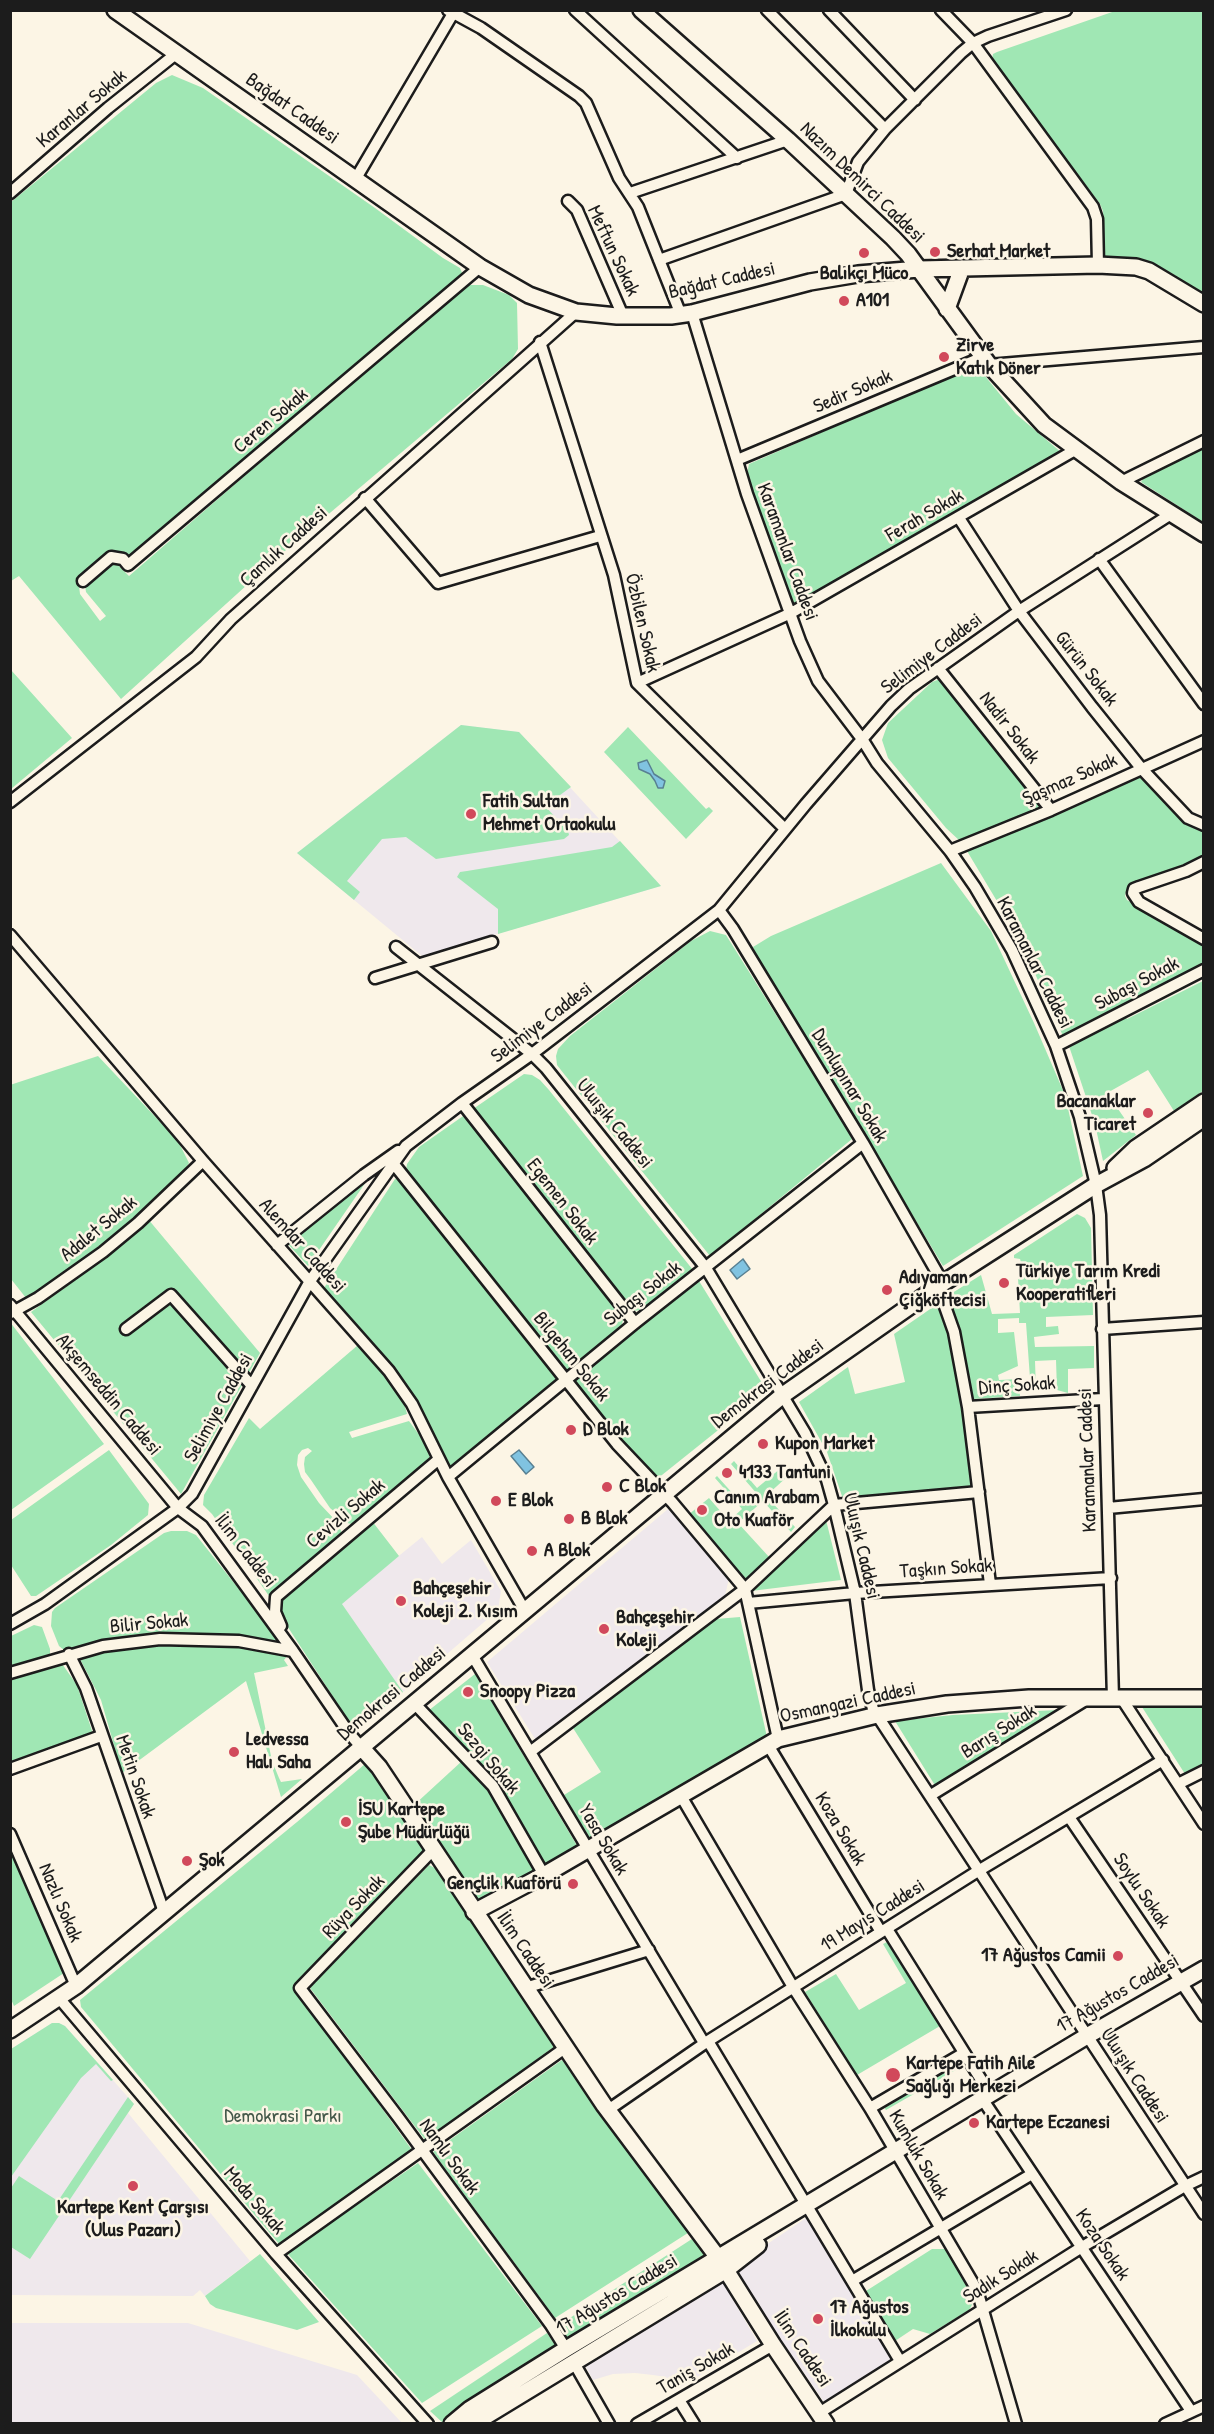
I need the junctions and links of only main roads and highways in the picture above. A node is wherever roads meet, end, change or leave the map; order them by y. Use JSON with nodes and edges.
{"nodes":[{"id":1,"x":115,"y":10,"type":"edge"},
{"id":2,"x":641,"y":10,"type":"edge"},
{"id":3,"x":897,"y":242,"type":"junction"},
{"id":4,"x":962,"y":268,"type":"junction"},
{"id":5,"x":919,"y":269,"type":"junction"},
{"id":6,"x":884,"y":271,"type":"junction"},
{"id":7,"x":1203,"y":304,"type":"edge"},
{"id":8,"x":947,"y":309,"type":"junction"},
{"id":9,"x":1203,"y":534,"type":"edge"},
{"id":10,"x":1203,"y":1102,"type":"edge"},
{"id":11,"x":1203,"y":1118,"type":"edge"},
{"id":12,"x":1096,"y":1185,"type":"junction"},
{"id":13,"x":1203,"y":1698,"type":"edge"},
{"id":14,"x":361,"y":1747,"type":"junction"},
{"id":15,"x":474,"y":1912,"type":"junction"},
{"id":16,"x":1203,"y":1969,"type":"edge"},
{"id":17,"x":10,"y":2030,"type":"edge"},
{"id":18,"x":722,"y":2264,"type":"junction"},
{"id":19,"x":570,"y":2355,"type":"junction"},
{"id":20,"x":823,"y":2418,"type":"edge"},
{"id":21,"x":452,"y":2424,"type":"edge"},
{"id":22,"x":473,"y":2424,"type":"edge"}],
"edges":[{"from":1,"to":6,"type":"main road","name":"Bağdat Caddesi"},
{"from":2,"to":3,"type":"main road","name":"Nazım Demirci Caddesi"},
{"from":3,"to":5,"type":"main road","name":"Nazım Demirci Caddesi"},
{"from":3,"to":6,"type":"main road"},
{"from":4,"to":5,"type":"main road","name":"Bağdat Caddesi"},
{"from":4,"to":7,"type":"main road","name":"Bağdat Caddesi"},
{"from":4,"to":8,"type":"main road"},
{"from":5,"to":6,"type":"main road","name":"Bağdat Caddesi"},
{"from":5,"to":8,"type":"main road","name":"Nazım Demirci Caddesi"},
{"from":8,"to":9,"type":"main road","name":"Nazım Demirci Caddesi"},
{"from":10,"to":12,"type":"main road","name":"Demokrasi Caddesi"},
{"from":11,"to":12,"type":"main road","name":"Demokrasi Caddesi"},
{"from":12,"to":14,"type":"main road","name":"Demokrasi Caddesi"},
{"from":13,"to":15,"type":"main road","name":"Osmangazi Caddesi"},
{"from":14,"to":15,"type":"main road","name":"İlim Caddesi"},
{"from":14,"to":17,"type":"main road","name":"Demokrasi Caddesi"},
{"from":15,"to":18,"type":"main road","name":"İlim Caddesi"},
{"from":16,"to":18,"type":"main road","name":"17 Ağustos Caddesi"},
{"from":18,"to":19,"type":"main road","name":"17 Ağustos Caddesi"},
{"from":18,"to":20,"type":"main road","name":"İlim Caddesi"},
{"from":19,"to":21,"type":"main road","name":"17 Ağustos Caddesi"},
{"from":19,"to":22,"type":"main road","name":"17 Ağustos Caddesi"}]}
